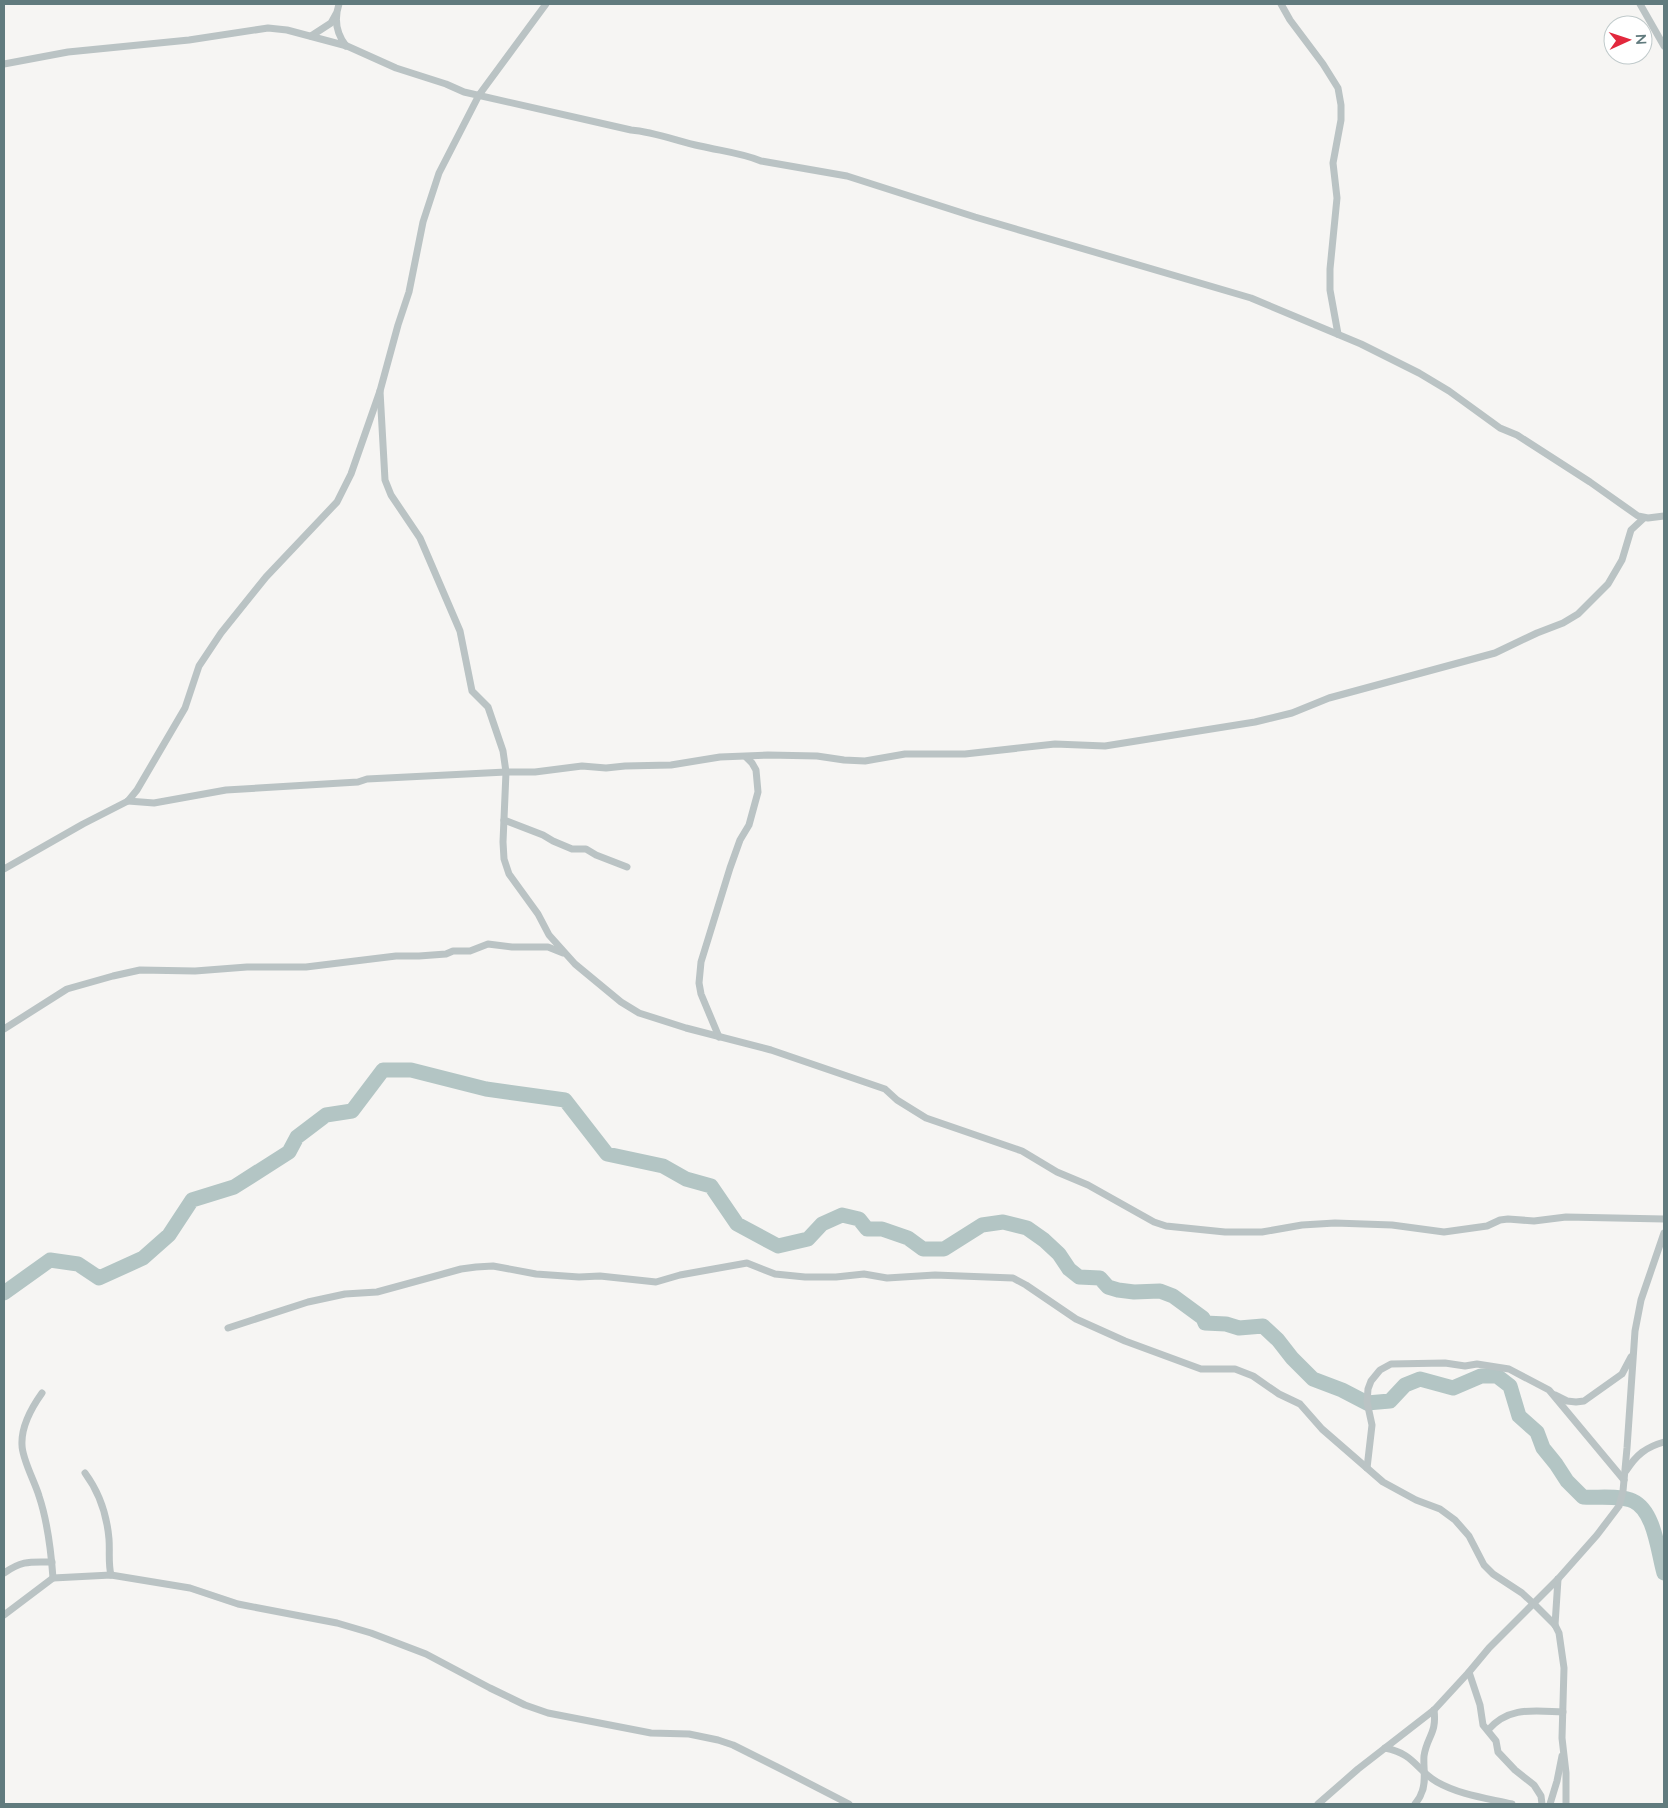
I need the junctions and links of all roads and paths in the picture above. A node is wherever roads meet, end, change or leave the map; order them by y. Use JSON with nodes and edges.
{"nodes":[{"id":1,"x":339,"y":4,"type":"edge"},
{"id":2,"x":546,"y":4,"type":"edge"},
{"id":3,"x":1280,"y":4,"type":"edge"},
{"id":4,"x":1640,"y":4,"type":"edge"},
{"id":5,"x":336,"y":13,"type":"junction"},
{"id":6,"x":311,"y":36,"type":"junction"},
{"id":7,"x":346,"y":46,"type":"junction"},
{"id":8,"x":1664,"y":46,"type":"edge"},
{"id":9,"x":4,"y":64,"type":"edge"},
{"id":10,"x":479,"y":95,"type":"junction"},
{"id":11,"x":1338,"y":334,"type":"junction"},
{"id":12,"x":380,"y":391,"type":"junction"},
{"id":13,"x":1664,"y":516,"type":"edge"},
{"id":14,"x":1644,"y":518,"type":"junction"},
{"id":15,"x":746,"y":757,"type":"junction"},
{"id":16,"x":506,"y":772,"type":"junction"},
{"id":17,"x":128,"y":801,"type":"junction"},
{"id":18,"x":504,"y":820,"type":"junction"},
{"id":19,"x":627,"y":867,"type":"dead end"},
{"id":20,"x":4,"y":869,"type":"edge"},
{"id":21,"x":566,"y":954,"type":"junction"},
{"id":22,"x":4,"y":1029,"type":"edge"},
{"id":23,"x":718,"y":1037,"type":"junction"},
{"id":24,"x":1664,"y":1219,"type":"edge"},
{"id":25,"x":1664,"y":1233,"type":"edge"},
{"id":26,"x":228,"y":1328,"type":"dead end"},
{"id":27,"x":1633,"y":1354,"type":"junction"},
{"id":28,"x":42,"y":1393,"type":"dead end"},
{"id":29,"x":1551,"y":1393,"type":"junction"},
{"id":30,"x":1664,"y":1442,"type":"edge"},
{"id":31,"x":1367,"y":1468,"type":"junction"},
{"id":32,"x":85,"y":1473,"type":"dead end"},
{"id":33,"x":1624,"y":1476,"type":"junction"},
{"id":34,"x":52,"y":1562,"type":"junction"},
{"id":35,"x":4,"y":1573,"type":"edge"},
{"id":36,"x":111,"y":1575,"type":"junction"},
{"id":37,"x":53,"y":1578,"type":"junction"},
{"id":38,"x":1558,"y":1579,"type":"junction"},
{"id":39,"x":1534,"y":1604,"type":"junction"},
{"id":40,"x":4,"y":1615,"type":"edge"},
{"id":41,"x":1555,"y":1625,"type":"junction"},
{"id":42,"x":1469,"y":1672,"type":"junction"},
{"id":43,"x":1434,"y":1710,"type":"junction"},
{"id":44,"x":1563,"y":1712,"type":"junction"},
{"id":45,"x":1488,"y":1730,"type":"junction"},
{"id":46,"x":1385,"y":1748,"type":"junction"},
{"id":47,"x":1563,"y":1748,"type":"junction"},
{"id":48,"x":1425,"y":1773,"type":"junction"},
{"id":49,"x":849,"y":1804,"type":"edge"},
{"id":50,"x":1318,"y":1804,"type":"edge"},
{"id":51,"x":1415,"y":1804,"type":"edge"},
{"id":52,"x":1512,"y":1804,"type":"edge"},
{"id":53,"x":1542,"y":1804,"type":"edge"},
{"id":54,"x":1550,"y":1804,"type":"edge"},
{"id":55,"x":1566,"y":1804,"type":"edge"}],
"edges":[{"from":1,"to":5,"type":"street"},
{"from":2,"to":10,"type":"street"},
{"from":3,"to":11,"type":"street"},
{"from":4,"to":8,"type":"street"},
{"from":5,"to":6,"type":"street"},
{"from":5,"to":7,"type":"street"},
{"from":6,"to":7,"type":"street"},
{"from":6,"to":9,"type":"street"},
{"from":7,"to":10,"type":"street"},
{"from":10,"to":11,"type":"street"},
{"from":10,"to":12,"type":"street"},
{"from":11,"to":14,"type":"street"},
{"from":12,"to":16,"type":"street"},
{"from":12,"to":17,"type":"street"},
{"from":13,"to":14,"type":"street"},
{"from":14,"to":15,"type":"street"},
{"from":15,"to":16,"type":"street"},
{"from":15,"to":23,"type":"street"},
{"from":16,"to":17,"type":"street"},
{"from":16,"to":18,"type":"street"},
{"from":17,"to":20,"type":"street"},
{"from":18,"to":19,"type":"street"},
{"from":18,"to":21,"type":"street"},
{"from":21,"to":22,"type":"street"},
{"from":21,"to":23,"type":"street"},
{"from":23,"to":24,"type":"street"},
{"from":25,"to":27,"type":"street"},
{"from":26,"to":31,"type":"street"},
{"from":27,"to":29,"type":"street"},
{"from":27,"to":33,"type":"street"},
{"from":28,"to":34,"type":"street"},
{"from":29,"to":31,"type":"street"},
{"from":29,"to":33,"type":"street"},
{"from":30,"to":33,"type":"street"},
{"from":31,"to":39,"type":"street"},
{"from":32,"to":36,"type":"street"},
{"from":33,"to":38,"type":"street"},
{"from":34,"to":35,"type":"street"},
{"from":34,"to":37,"type":"street"},
{"from":36,"to":37,"type":"street"},
{"from":36,"to":49,"type":"street"},
{"from":37,"to":40,"type":"street"},
{"from":38,"to":39,"type":"street"},
{"from":38,"to":41,"type":"street"},
{"from":39,"to":41,"type":"street"},
{"from":39,"to":42,"type":"street"},
{"from":41,"to":44,"type":"street"},
{"from":42,"to":43,"type":"street"},
{"from":42,"to":45,"type":"street"},
{"from":43,"to":46,"type":"street"},
{"from":43,"to":48,"type":"street"},
{"from":44,"to":45,"type":"street"},
{"from":44,"to":47,"type":"street"},
{"from":45,"to":53,"type":"street"},
{"from":46,"to":48,"type":"street"},
{"from":46,"to":50,"type":"street"},
{"from":47,"to":54,"type":"street"},
{"from":47,"to":55,"type":"street"},
{"from":48,"to":51,"type":"street"},
{"from":48,"to":52,"type":"street"}]}
